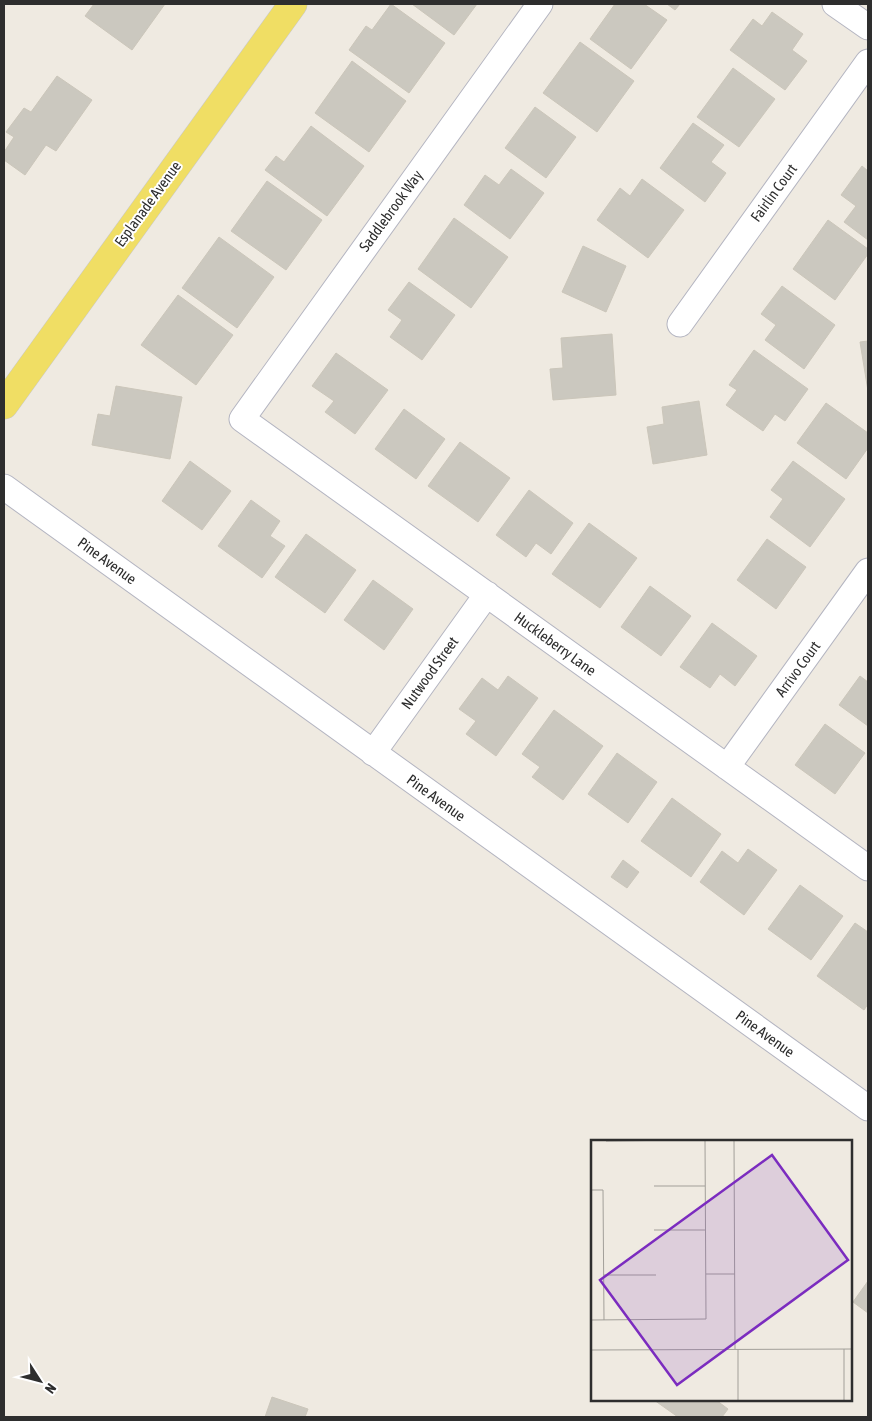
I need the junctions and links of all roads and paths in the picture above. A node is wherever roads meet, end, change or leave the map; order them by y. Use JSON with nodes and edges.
{"nodes":[{"id":1,"x":293,"y":4,"type":"edge"},
{"id":2,"x":540,"y":4,"type":"edge"},
{"id":3,"x":835,"y":4,"type":"edge"},
{"id":4,"x":868,"y":27,"type":"edge"},
{"id":5,"x":868,"y":62,"type":"edge"},
{"id":6,"x":680,"y":324,"type":"dead end"},
{"id":7,"x":4,"y":405,"type":"edge"},
{"id":8,"x":242,"y":419,"type":"joint"},
{"id":9,"x":4,"y":487,"type":"edge"},
{"id":10,"x":868,"y":571,"type":"edge"},
{"id":11,"x":487,"y":594,"type":"junction"},
{"id":12,"x":373,"y":753,"type":"junction"},
{"id":13,"x":727,"y":767,"type":"junction"},
{"id":14,"x":868,"y":868,"type":"edge"},
{"id":15,"x":868,"y":1108,"type":"edge"}],
"edges":[{"from":1,"to":7,"type":"main road","name":"Esplanade Avenue"},
{"from":2,"to":8,"type":"street","name":"Saddlebrook Way"},
{"from":3,"to":4,"type":"street"},
{"from":5,"to":6,"type":"street","name":"Fairlin Court"},
{"from":8,"to":11,"type":"street","name":"Huckleberry Lane"},
{"from":9,"to":12,"type":"street","name":"Pine Avenue"},
{"from":10,"to":13,"type":"street","name":"Arrivo Court"},
{"from":11,"to":12,"type":"street","name":"Nutwood Street"},
{"from":11,"to":13,"type":"street","name":"Huckleberry Lane"},
{"from":12,"to":15,"type":"street","name":"Pine Avenue"},
{"from":13,"to":14,"type":"street","name":"Huckleberry Lane"}]}
